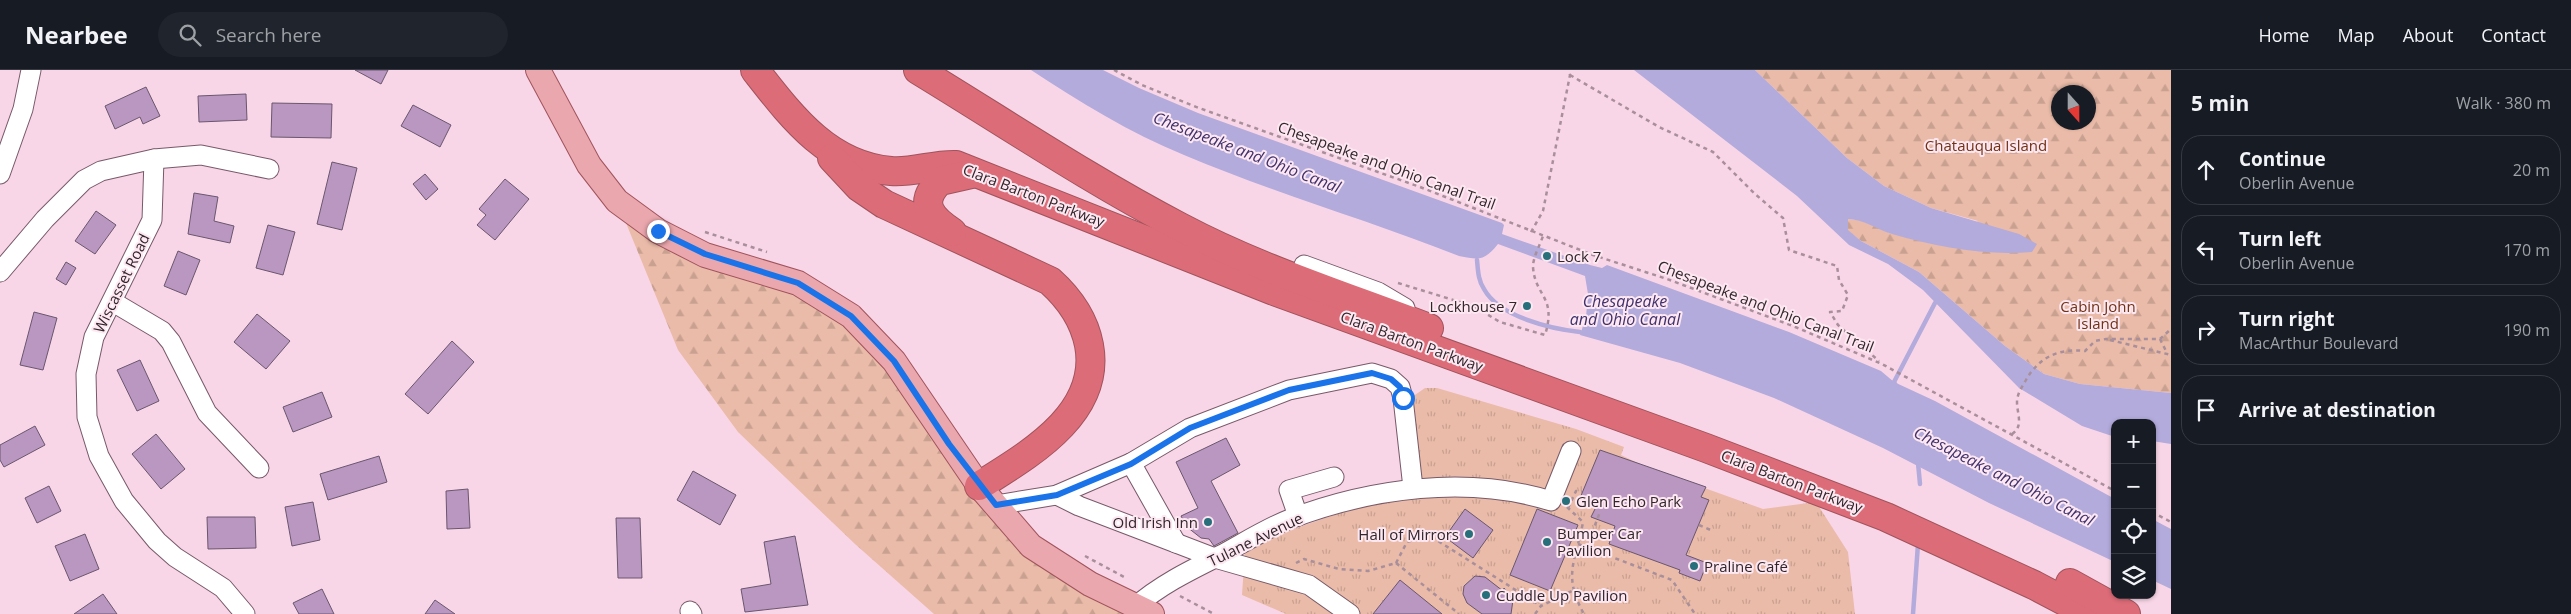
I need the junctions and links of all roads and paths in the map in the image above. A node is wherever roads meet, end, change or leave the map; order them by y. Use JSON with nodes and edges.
{"nodes":[{"id":1,"x":31,"y":70,"type":"edge"},
{"id":2,"x":538,"y":70,"type":"edge"},
{"id":3,"x":755,"y":70,"type":"edge"},
{"id":4,"x":918,"y":70,"type":"edge"},
{"id":5,"x":1114,"y":70,"type":"edge"},
{"id":6,"x":1569,"y":70,"type":"edge"},
{"id":7,"x":1570,"y":75,"type":"junction"},
{"id":8,"x":816,"y":141,"type":"junction"},
{"id":9,"x":154,"y":159,"type":"junction"},
{"id":10,"x":269,"y":169,"type":"dead end"},
{"id":11,"x":0,"y":174,"type":"edge"},
{"id":12,"x":978,"y":174,"type":"junction"},
{"id":13,"x":1182,"y":228,"type":"junction"},
{"id":14,"x":1531,"y":232,"type":"junction"},
{"id":15,"x":1543,"y":236,"type":"junction"},
{"id":16,"x":961,"y":238,"type":"junction"},
{"id":17,"x":1304,"y":265,"type":"joint"},
{"id":18,"x":0,"y":272,"type":"edge"},
{"id":19,"x":1394,"y":282,"type":"dead end"},
{"id":20,"x":113,"y":302,"type":"junction"},
{"id":21,"x":1405,"y":308,"type":"joint"},
{"id":22,"x":2171,"y":329,"type":"edge"},
{"id":23,"x":1445,"y":334,"type":"junction"},
{"id":24,"x":2106,"y":339,"type":"junction"},
{"id":25,"x":2160,"y":339,"type":"junction"},
{"id":26,"x":2167,"y":353,"type":"junction"},
{"id":27,"x":2171,"y":355,"type":"edge"},
{"id":28,"x":1882,"y":364,"type":"junction"},
{"id":29,"x":2012,"y":434,"type":"junction"},
{"id":30,"x":1571,"y":451,"type":"dead end"},
{"id":31,"x":1131,"y":464,"type":"junction"},
{"id":32,"x":259,"y":468,"type":"dead end"},
{"id":33,"x":1334,"y":477,"type":"dead end"},
{"id":34,"x":1413,"y":488,"type":"junction"},
{"id":35,"x":2111,"y":489,"type":"edge"},
{"id":36,"x":1582,"y":492,"type":"dead end"},
{"id":37,"x":988,"y":495,"type":"junction"},
{"id":38,"x":1057,"y":495,"type":"junction"},
{"id":39,"x":1560,"y":505,"type":"junction"},
{"id":40,"x":1600,"y":512,"type":"dead end"},
{"id":41,"x":2156,"y":514,"type":"edge"},
{"id":42,"x":1298,"y":516,"type":"junction"},
{"id":43,"x":2171,"y":522,"type":"edge"},
{"id":44,"x":1699,"y":525,"type":"dead end"},
{"id":45,"x":1713,"y":530,"type":"dead end"},
{"id":46,"x":1592,"y":533,"type":"dead end"},
{"id":47,"x":1176,"y":543,"type":"junction"},
{"id":48,"x":1578,"y":544,"type":"junction"},
{"id":49,"x":1082,"y":554,"type":"dead end"},
{"id":50,"x":1215,"y":558,"type":"junction"},
{"id":51,"x":1396,"y":563,"type":"junction"},
{"id":52,"x":1274,"y":574,"type":"junction"},
{"id":53,"x":1134,"y":583,"type":"dead end"},
{"id":54,"x":1572,"y":591,"type":"junction"},
{"id":55,"x":1173,"y":592,"type":"dead end"},
{"id":56,"x":1542,"y":606,"type":"junction"},
{"id":57,"x":1144,"y":610,"type":"edge"},
{"id":58,"x":245,"y":614,"type":"edge"},
{"id":59,"x":1214,"y":614,"type":"edge"},
{"id":60,"x":1350,"y":614,"type":"edge"},
{"id":61,"x":1459,"y":614,"type":"edge"},
{"id":62,"x":1535,"y":614,"type":"edge"},
{"id":63,"x":1584,"y":614,"type":"edge"},
{"id":64,"x":1695,"y":614,"type":"edge"},
{"id":65,"x":2088,"y":614,"type":"edge"},
{"id":66,"x":2126,"y":614,"type":"edge"}],
"edges":[{"from":1,"to":11,"type":"street"},
{"from":2,"to":37,"type":"main road"},
{"from":3,"to":8,"type":"highway","name":"Clara Barton Parkway"},
{"from":4,"to":13,"type":"highway","name":"Clara Barton Parkway"},
{"from":5,"to":14,"type":"path","name":"Chesapeake and Ohio Canal Trail"},
{"from":6,"to":7,"type":"path"},
{"from":7,"to":14,"type":"path"},
{"from":7,"to":28,"type":"path"},
{"from":8,"to":12,"type":"highway","name":"Clara Barton Parkway"},
{"from":8,"to":16,"type":"highway"},
{"from":9,"to":10,"type":"street"},
{"from":9,"to":18,"type":"street"},
{"from":9,"to":20,"type":"street","name":"Wiscasset Road"},
{"from":12,"to":16,"type":"highway"},
{"from":12,"to":65,"type":"highway","name":"Clara Barton Parkway"},
{"from":13,"to":17,"type":"highway"},
{"from":13,"to":23,"type":"highway","name":"Clara Barton Parkway"},
{"from":14,"to":15,"type":"path","name":"Chesapeake and Ohio Canal Trail"},
{"from":15,"to":19,"type":"path"},
{"from":15,"to":28,"type":"path","name":"Chesapeake and Ohio Canal Trail"},
{"from":16,"to":37,"type":"highway"},
{"from":17,"to":21,"type":"street"},
{"from":20,"to":32,"type":"street"},
{"from":20,"to":58,"type":"street","name":"Wiscasset Road"},
{"from":21,"to":23,"type":"highway"},
{"from":22,"to":25,"type":"path"},
{"from":23,"to":66,"type":"highway","name":"Clara Barton Parkway"},
{"from":24,"to":25,"type":"path"},
{"from":24,"to":26,"type":"path"},
{"from":24,"to":29,"type":"path"},
{"from":25,"to":26,"type":"path"},
{"from":26,"to":27,"type":"path"},
{"from":28,"to":29,"type":"path","name":"Chesapeake and Ohio Canal Trail"},
{"from":29,"to":35,"type":"path","name":"Chesapeake and Ohio Canal Trail"},
{"from":30,"to":39,"type":"street"},
{"from":31,"to":34,"type":"street"},
{"from":31,"to":38,"type":"street"},
{"from":31,"to":47,"type":"street"},
{"from":33,"to":42,"type":"street"},
{"from":34,"to":39,"type":"street","name":"Tulane Avenue"},
{"from":34,"to":42,"type":"street","name":"Tulane Avenue"},
{"from":36,"to":39,"type":"path"},
{"from":37,"to":38,"type":"street"},
{"from":37,"to":57,"type":"main road"},
{"from":38,"to":47,"type":"street"},
{"from":39,"to":48,"type":"path"},
{"from":40,"to":46,"type":"path"},
{"from":41,"to":43,"type":"path"},
{"from":42,"to":50,"type":"street","name":"Tulane Avenue"},
{"from":44,"to":45,"type":"path"},
{"from":47,"to":50,"type":"street"},
{"from":48,"to":54,"type":"path"},
{"from":48,"to":64,"type":"path"},
{"from":49,"to":53,"type":"path"},
{"from":50,"to":52,"type":"street"},
{"from":50,"to":57,"type":"street","name":"Tulane Avenue"},
{"from":51,"to":52,"type":"path"},
{"from":51,"to":56,"type":"path"},
{"from":51,"to":61,"type":"path"},
{"from":52,"to":60,"type":"street"},
{"from":54,"to":56,"type":"path"},
{"from":54,"to":63,"type":"path"},
{"from":55,"to":59,"type":"path"},
{"from":56,"to":62,"type":"path"}]}
